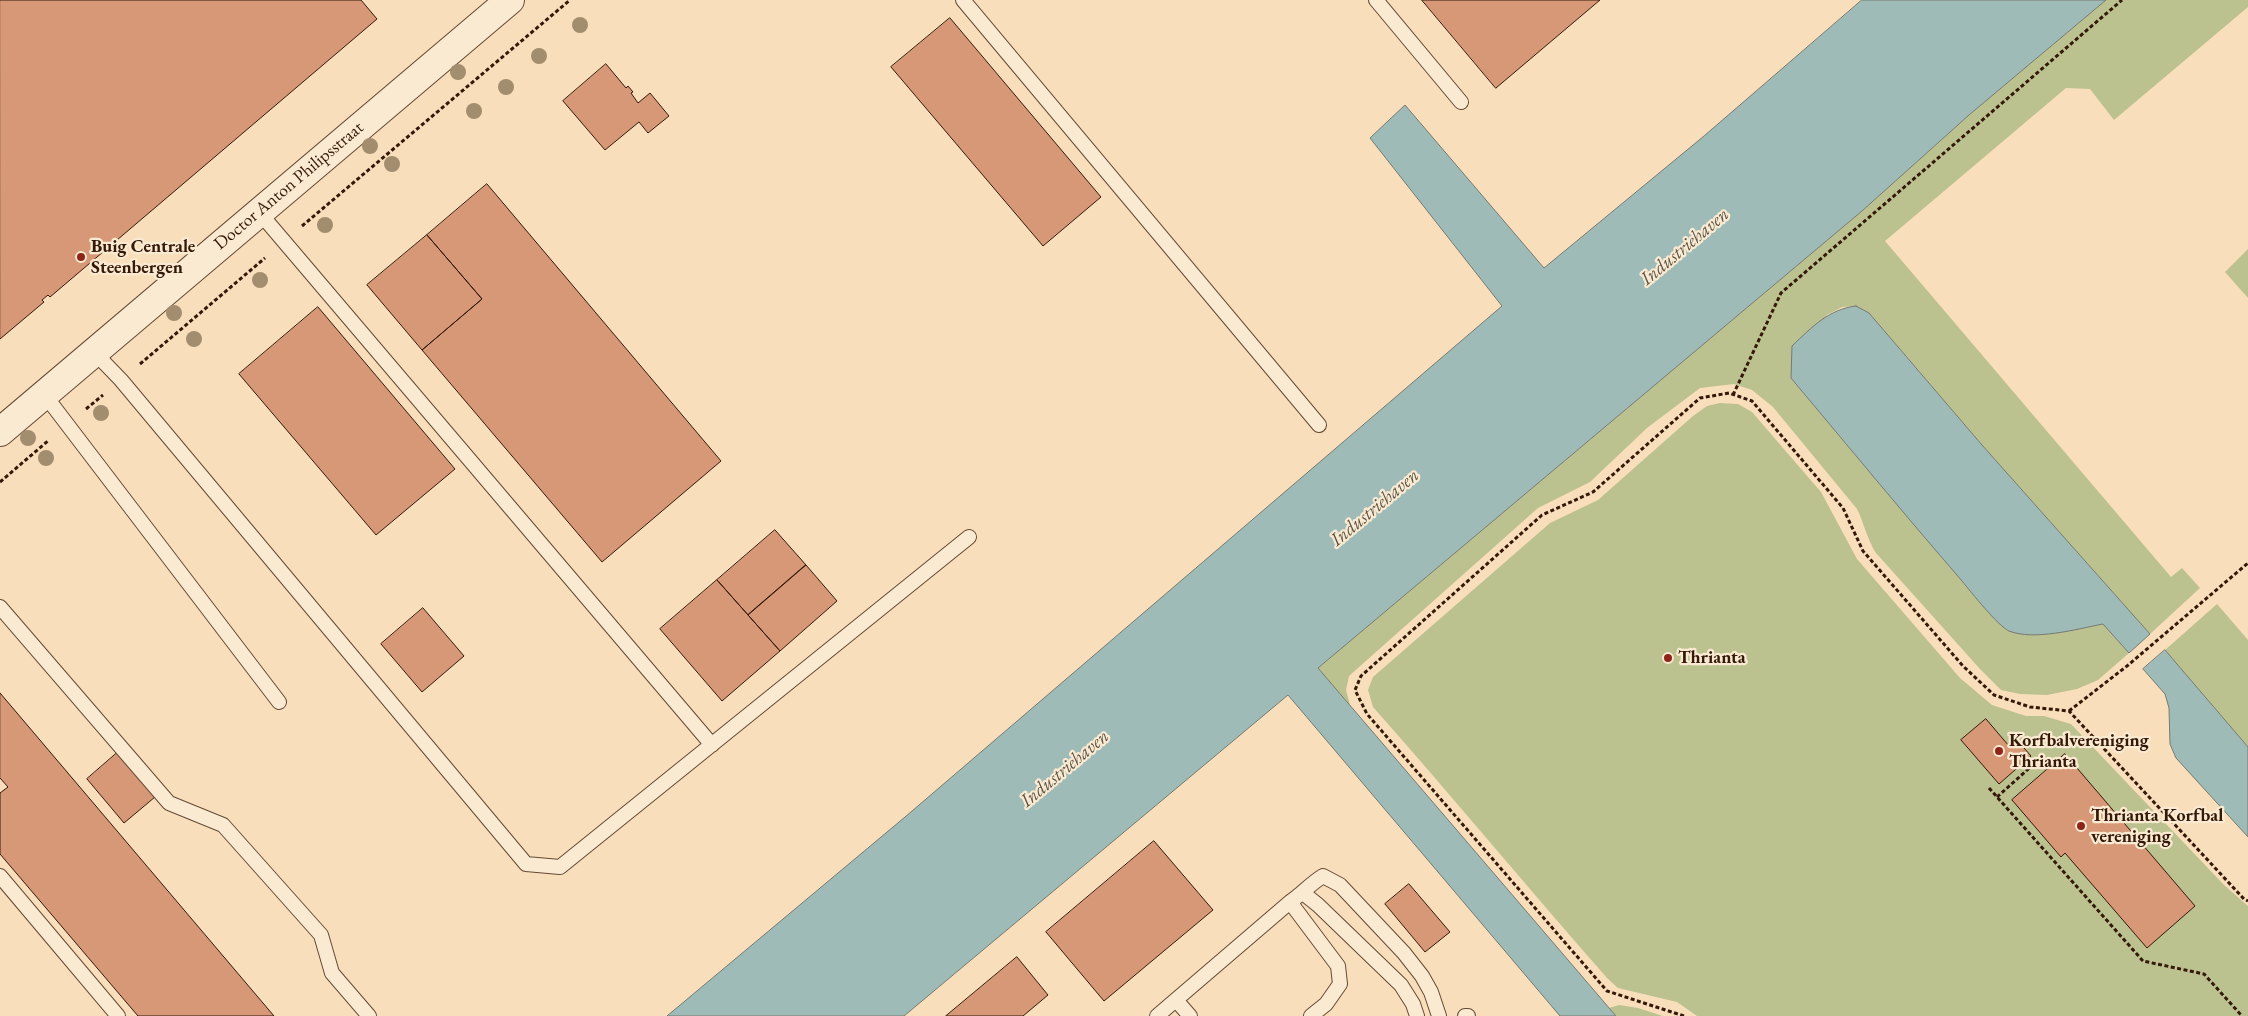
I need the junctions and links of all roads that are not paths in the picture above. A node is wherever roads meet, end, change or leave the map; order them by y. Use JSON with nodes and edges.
{"nodes":[{"id":1,"x":510,"y":0,"type":"edge"},
{"id":2,"x":963,"y":0,"type":"edge"},
{"id":3,"x":1376,"y":0,"type":"edge"},
{"id":4,"x":1461,"y":102,"type":"dead end"},
{"id":5,"x":259,"y":212,"type":"junction"},
{"id":6,"x":94,"y":352,"type":"junction"},
{"id":7,"x":44,"y":394,"type":"junction"},
{"id":8,"x":1319,"y":425,"type":"dead end"},
{"id":9,"x":0,"y":432,"type":"edge"},
{"id":10,"x":969,"y":537,"type":"dead end"},
{"id":11,"x":0,"y":607,"type":"edge"},
{"id":12,"x":279,"y":702,"type":"dead end"},
{"id":13,"x":712,"y":744,"type":"junction"},
{"id":14,"x":0,"y":876,"type":"edge"},
{"id":15,"x":1303,"y":893,"type":"junction"},
{"id":16,"x":1290,"y":902,"type":"junction"},
{"id":17,"x":1176,"y":1000,"type":"junction"},
{"id":18,"x":118,"y":1016,"type":"edge"},
{"id":19,"x":369,"y":1016,"type":"edge"},
{"id":20,"x":1157,"y":1016,"type":"edge"},
{"id":21,"x":1190,"y":1016,"type":"edge"},
{"id":22,"x":1311,"y":1016,"type":"edge"},
{"id":23,"x":1417,"y":1016,"type":"edge"},
{"id":24,"x":1439,"y":1016,"type":"edge"}],
"edges":[{"from":1,"to":5,"type":"street","name":"Doctor Anton Philipsstraat"},
{"from":2,"to":8,"type":"lane"},
{"from":3,"to":4,"type":"lane"},
{"from":5,"to":6,"type":"street","name":"Doctor Anton Philipsstraat"},
{"from":5,"to":13,"type":"lane"},
{"from":6,"to":7,"type":"street","name":"Doctor Anton Philipsstraat"},
{"from":6,"to":13,"type":"lane"},
{"from":7,"to":9,"type":"street","name":"Doctor Anton Philipsstraat"},
{"from":7,"to":12,"type":"lane"},
{"from":10,"to":13,"type":"lane"},
{"from":11,"to":19,"type":"lane"},
{"from":14,"to":18,"type":"lane"},
{"from":15,"to":16,"type":"lane"},
{"from":15,"to":23,"type":"lane"},
{"from":15,"to":24,"type":"lane"},
{"from":16,"to":17,"type":"lane"},
{"from":16,"to":22,"type":"lane"},
{"from":17,"to":20,"type":"lane"},
{"from":17,"to":21,"type":"lane"}]}
